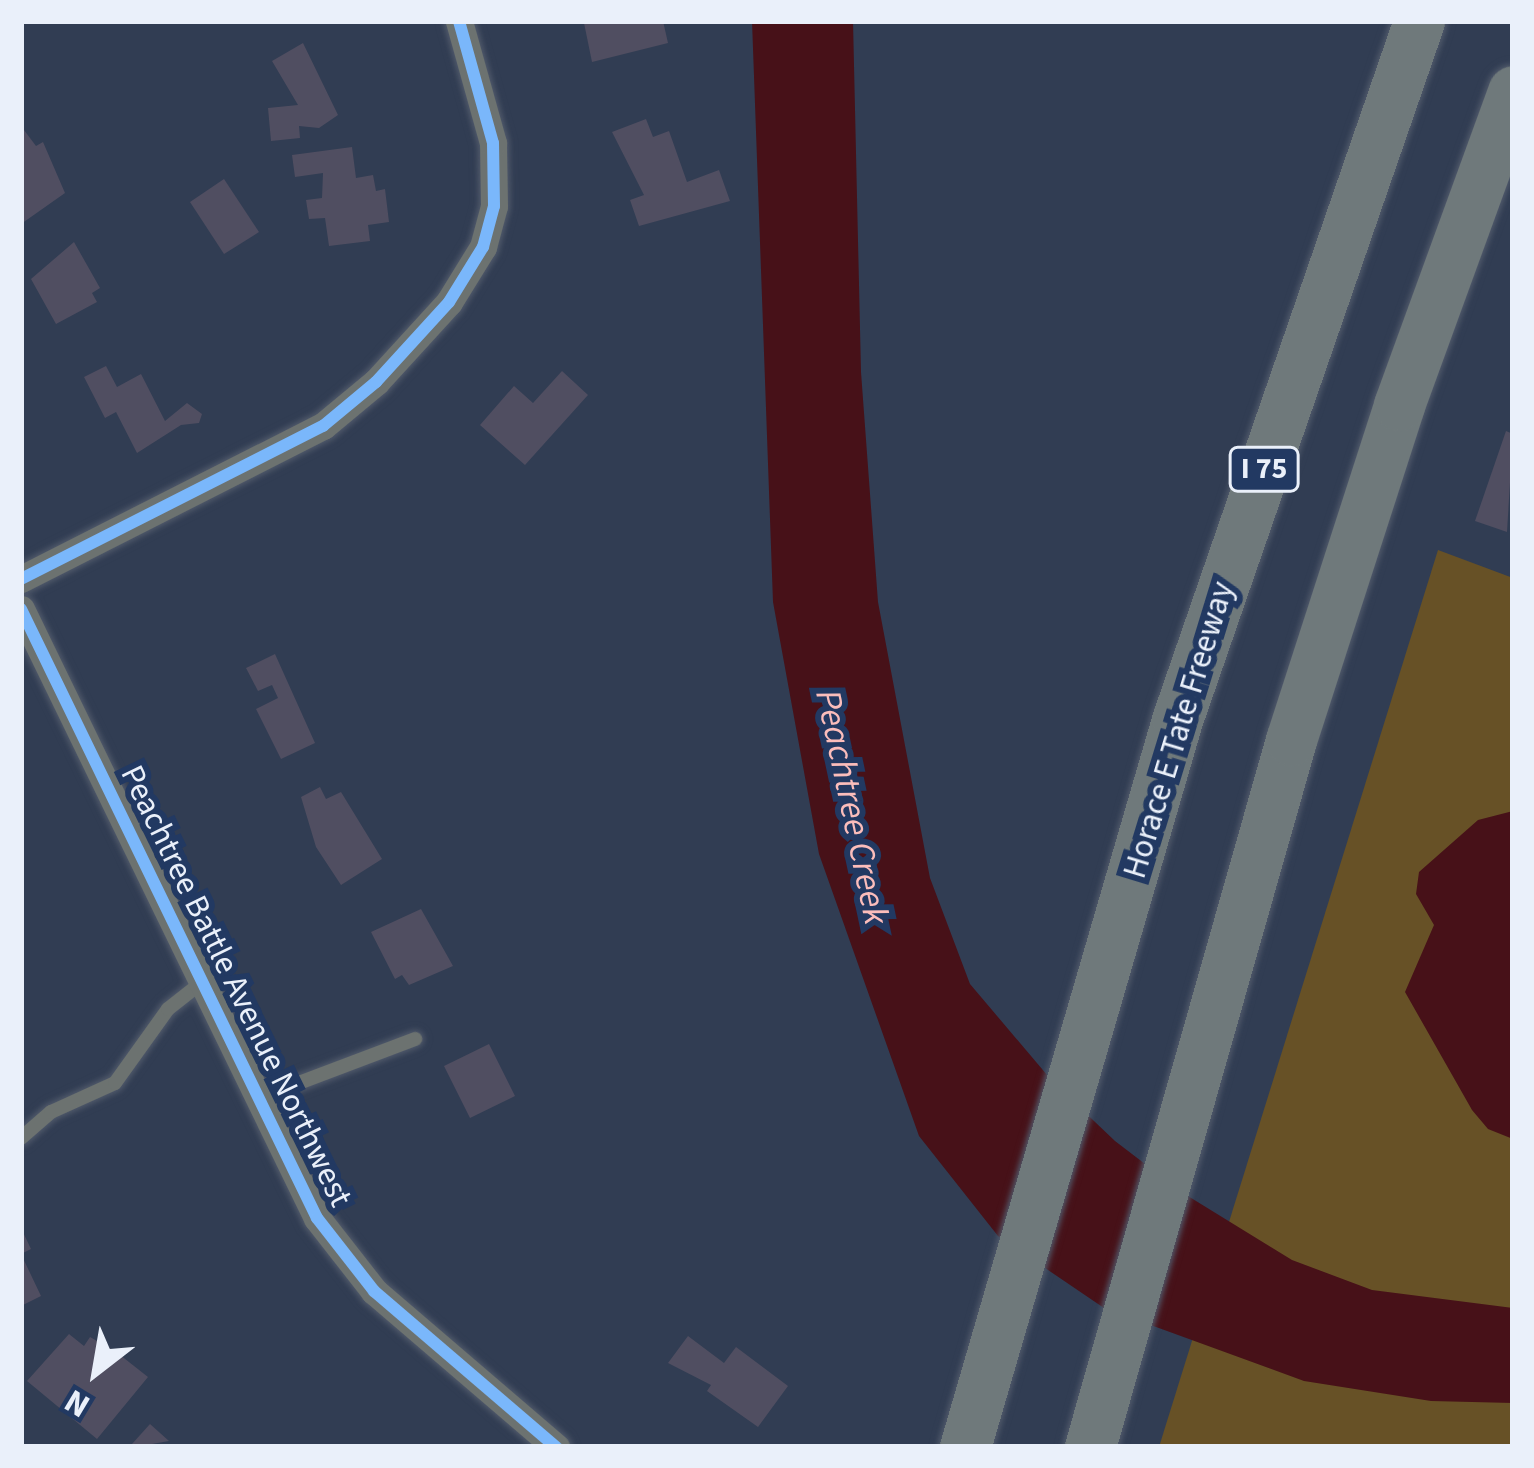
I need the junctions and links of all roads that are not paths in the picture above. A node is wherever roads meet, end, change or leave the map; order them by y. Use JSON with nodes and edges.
{"nodes":[{"id":1,"x":459,"y":21,"type":"edge"},
{"id":2,"x":1419,"y":21,"type":"edge"},
{"id":3,"x":1513,"y":92,"type":"edge"},
{"id":4,"x":21,"y":579,"type":"edge"},
{"id":5,"x":21,"y":608,"type":"edge"},
{"id":6,"x":202,"y":982,"type":"junction"},
{"id":7,"x":416,"y":1039,"type":"dead end"},
{"id":8,"x":259,"y":1098,"type":"junction"},
{"id":9,"x":21,"y":1138,"type":"edge"},
{"id":10,"x":1096,"y":1423,"type":"edge"},
{"id":11,"x":556,"y":1447,"type":"edge"},
{"id":12,"x":965,"y":1447,"type":"edge"}],
"edges":[{"from":1,"to":4,"type":"street"},
{"from":2,"to":12,"type":"highway","name":"Horace E Tate Freeway","number":"I 75"},
{"from":3,"to":10,"type":"highway"},
{"from":5,"to":6,"type":"street","name":"Peachtree Battle Avenue Northwest"},
{"from":6,"to":8,"type":"street","name":"Peachtree Battle Avenue Northwest"},
{"from":6,"to":9,"type":"lane"},
{"from":7,"to":8,"type":"lane"},
{"from":8,"to":11,"type":"street","name":"Peachtree Battle Avenue Northwest"}]}
